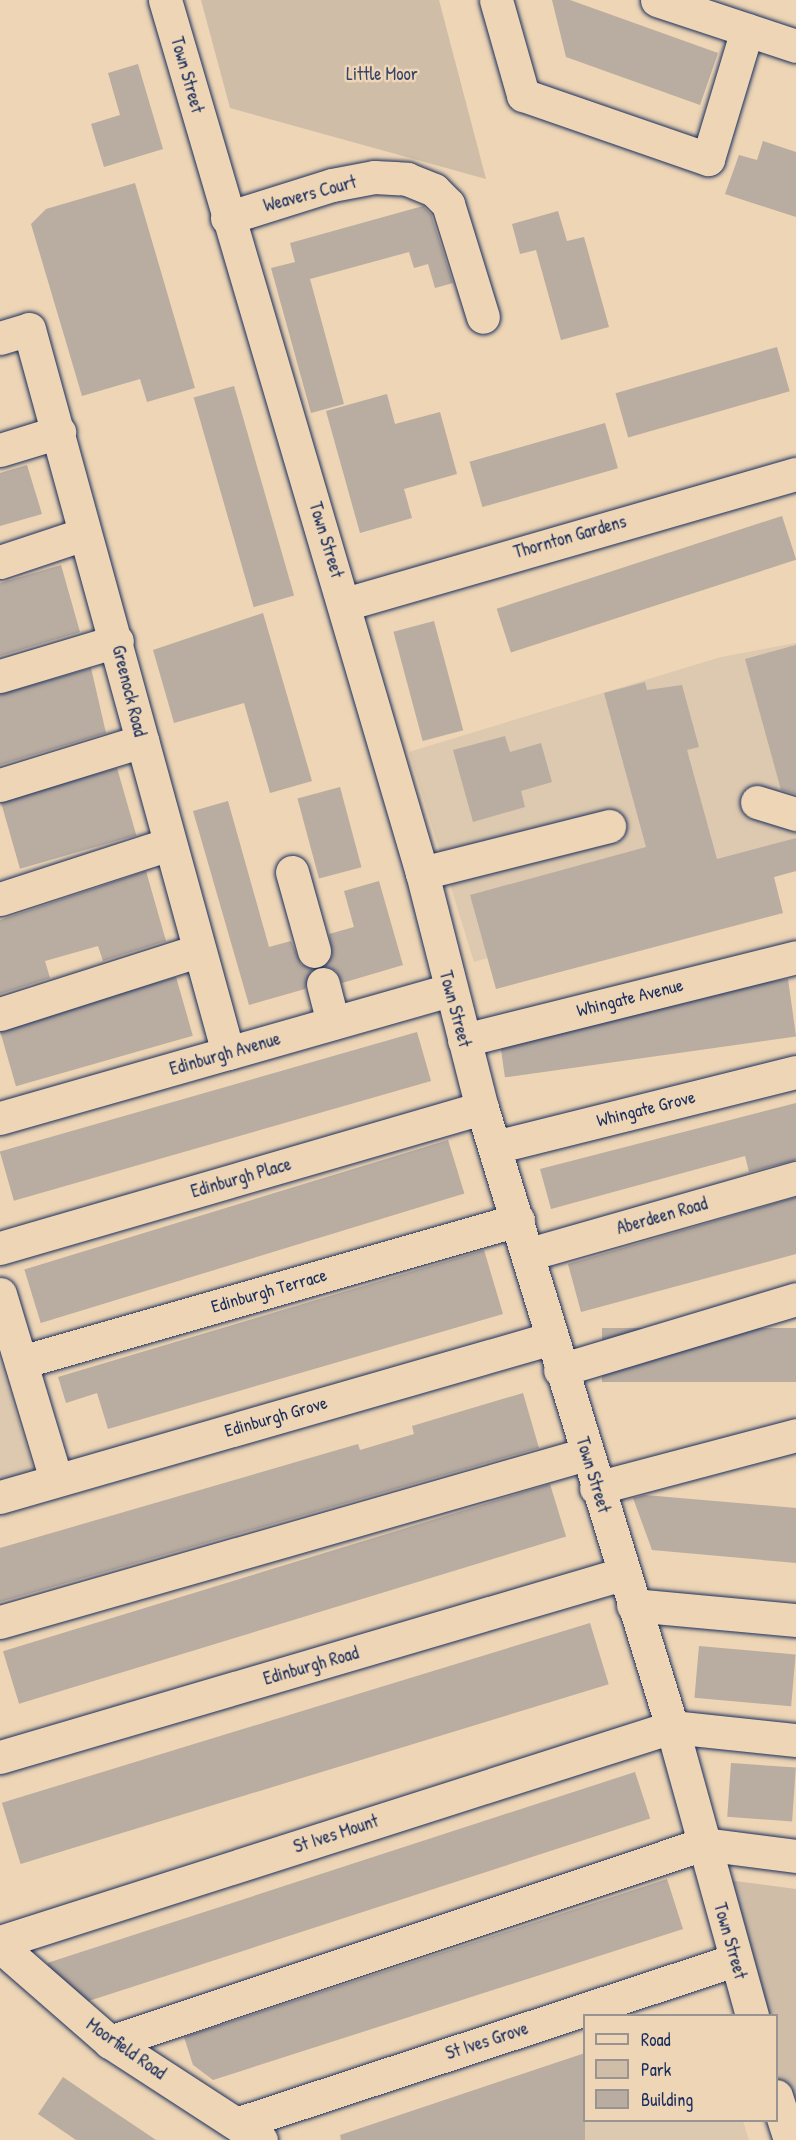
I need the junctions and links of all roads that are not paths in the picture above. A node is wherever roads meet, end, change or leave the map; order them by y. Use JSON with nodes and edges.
{"nodes":[{"id":1,"x":165,"y":0,"type":"edge"},
{"id":2,"x":496,"y":0,"type":"edge"},
{"id":3,"x":657,"y":0,"type":"edge"},
{"id":4,"x":747,"y":30,"type":"junction"},
{"id":5,"x":796,"y":46,"type":"edge"},
{"id":6,"x":227,"y":218,"type":"junction"},
{"id":7,"x":483,"y":317,"type":"dead end"},
{"id":8,"x":15,"y":333,"type":"edge"},
{"id":9,"x":60,"y":432,"type":"junction"},
{"id":10,"x":0,"y":450,"type":"edge"},
{"id":11,"x":796,"y":474,"type":"edge"},
{"id":12,"x":84,"y":534,"type":"junction"},
{"id":13,"x":0,"y":562,"type":"edge"},
{"id":14,"x":345,"y":604,"type":"junction"},
{"id":15,"x":117,"y":641,"type":"junction"},
{"id":16,"x":0,"y":676,"type":"edge"},
{"id":17,"x":142,"y":741,"type":"junction"},
{"id":18,"x":0,"y":786,"type":"edge"},
{"id":19,"x":757,"y":802,"type":"dead end"},
{"id":20,"x":796,"y":814,"type":"edge"},
{"id":21,"x":609,"y":826,"type":"dead end"},
{"id":22,"x":169,"y":844,"type":"junction"},
{"id":23,"x":292,"y":872,"type":"dead end"},
{"id":24,"x":422,"y":873,"type":"junction"},
{"id":25,"x":0,"y":899,"type":"edge"},
{"id":26,"x":197,"y":951,"type":"junction"},
{"id":27,"x":314,"y":951,"type":"dead end"},
{"id":28,"x":796,"y":957,"type":"edge"},
{"id":29,"x":322,"y":984,"type":"dead end"},
{"id":30,"x":450,"y":990,"type":"junction"},
{"id":31,"x":0,"y":1014,"type":"edge"},
{"id":32,"x":333,"y":1023,"type":"junction"},
{"id":33,"x":464,"y":1040,"type":"junction"},
{"id":34,"x":228,"y":1053,"type":"junction"},
{"id":35,"x":796,"y":1072,"type":"edge"},
{"id":36,"x":482,"y":1108,"type":"junction"},
{"id":37,"x":0,"y":1118,"type":"edge"},
{"id":38,"x":495,"y":1147,"type":"junction"},
{"id":39,"x":796,"y":1178,"type":"edge"},
{"id":40,"x":518,"y":1220,"type":"junction"},
{"id":41,"x":0,"y":1248,"type":"edge"},
{"id":42,"x":529,"y":1254,"type":"junction"},
{"id":43,"x":0,"y":1294,"type":"edge"},
{"id":44,"x":796,"y":1299,"type":"edge"},
{"id":45,"x":552,"y":1338,"type":"junction"},
{"id":46,"x":21,"y":1362,"type":"junction"},
{"id":47,"x":560,"y":1370,"type":"junction"},
{"id":48,"x":796,"y":1435,"type":"edge"},
{"id":49,"x":586,"y":1454,"type":"junction"},
{"id":50,"x":56,"y":1480,"type":"junction"},
{"id":51,"x":597,"y":1488,"type":"junction"},
{"id":52,"x":0,"y":1497,"type":"edge"},
{"id":53,"x":622,"y":1574,"type":"junction"},
{"id":54,"x":633,"y":1605,"type":"junction"},
{"id":55,"x":796,"y":1620,"type":"edge"},
{"id":56,"x":0,"y":1622,"type":"edge"},
{"id":57,"x":672,"y":1727,"type":"junction"},
{"id":58,"x":796,"y":1740,"type":"edge"},
{"id":59,"x":0,"y":1757,"type":"edge"},
{"id":60,"x":703,"y":1844,"type":"junction"},
{"id":61,"x":796,"y":1856,"type":"edge"},
{"id":62,"x":0,"y":1944,"type":"edge"},
{"id":63,"x":735,"y":1960,"type":"junction"},
{"id":64,"x":751,"y":2014,"type":"edge"},
{"id":65,"x":110,"y":2042,"type":"junction"},
{"id":66,"x":778,"y":2100,"type":"edge"},
{"id":67,"x":250,"y":2132,"type":"edge"},
{"id":68,"x":789,"y":2140,"type":"edge"}],
"edges":[{"from":1,"to":6,"type":"street","name":"Town Street"},
{"from":2,"to":4,"type":"street"},
{"from":3,"to":4,"type":"street"},
{"from":4,"to":5,"type":"street"},
{"from":6,"to":7,"type":"street","name":"Weavers Court"},
{"from":6,"to":14,"type":"street","name":"Town Street"},
{"from":8,"to":9,"type":"street","name":"Greenock Road"},
{"from":9,"to":10,"type":"street"},
{"from":9,"to":12,"type":"street","name":"Greenock Road"},
{"from":11,"to":14,"type":"street","name":"Thornton Gardens"},
{"from":12,"to":13,"type":"street"},
{"from":12,"to":15,"type":"street","name":"Greenock Road"},
{"from":14,"to":24,"type":"street","name":"Town Street"},
{"from":15,"to":16,"type":"street"},
{"from":15,"to":17,"type":"street","name":"Greenock Road"},
{"from":17,"to":18,"type":"street"},
{"from":17,"to":22,"type":"street","name":"Greenock Road"},
{"from":19,"to":20,"type":"street"},
{"from":21,"to":24,"type":"street"},
{"from":22,"to":25,"type":"street"},
{"from":22,"to":26,"type":"street","name":"Greenock Road"},
{"from":23,"to":27,"type":"street"},
{"from":24,"to":30,"type":"street","name":"Town Street"},
{"from":26,"to":31,"type":"street"},
{"from":26,"to":34,"type":"street","name":"Greenock Road"},
{"from":28,"to":33,"type":"street","name":"Whingate Avenue"},
{"from":29,"to":32,"type":"street"},
{"from":30,"to":32,"type":"street","name":"Edinburgh Avenue"},
{"from":30,"to":33,"type":"street","name":"Town Street"},
{"from":32,"to":34,"type":"street","name":"Edinburgh Avenue"},
{"from":33,"to":36,"type":"street","name":"Town Street"},
{"from":34,"to":37,"type":"street","name":"Edinburgh Avenue"},
{"from":35,"to":38,"type":"street","name":"Whingate Grove"},
{"from":36,"to":38,"type":"street","name":"Town Street"},
{"from":36,"to":41,"type":"street","name":"Edinburgh Place"},
{"from":38,"to":40,"type":"street","name":"Town Street"},
{"from":39,"to":42,"type":"street","name":"Aberdeen Road"},
{"from":40,"to":42,"type":"street","name":"Town Street"},
{"from":40,"to":46,"type":"street","name":"Edinburgh Terrace"},
{"from":42,"to":45,"type":"street","name":"Town Street"},
{"from":43,"to":46,"type":"street"},
{"from":44,"to":47,"type":"street"},
{"from":45,"to":47,"type":"street","name":"Town Street"},
{"from":45,"to":50,"type":"street","name":"Edinburgh Grove"},
{"from":46,"to":50,"type":"street"},
{"from":47,"to":49,"type":"street","name":"Town Street"},
{"from":48,"to":51,"type":"street"},
{"from":49,"to":51,"type":"street","name":"Town Street"},
{"from":49,"to":56,"type":"street"},
{"from":50,"to":52,"type":"street","name":"Edinburgh Grove"},
{"from":51,"to":53,"type":"street","name":"Town Street"},
{"from":53,"to":54,"type":"street","name":"Town Street"},
{"from":53,"to":59,"type":"street","name":"Edinburgh Road"},
{"from":54,"to":55,"type":"street"},
{"from":54,"to":57,"type":"street","name":"Town Street"},
{"from":57,"to":58,"type":"street"},
{"from":57,"to":60,"type":"street","name":"Town Street"},
{"from":57,"to":62,"type":"street","name":"St Ives Mount"},
{"from":60,"to":61,"type":"street"},
{"from":60,"to":63,"type":"street","name":"Town Street"},
{"from":60,"to":65,"type":"street"},
{"from":62,"to":65,"type":"street","name":"Moorfield Road"},
{"from":63,"to":64,"type":"street","name":"Town Street"},
{"from":63,"to":67,"type":"street","name":"St Ives Grove"},
{"from":65,"to":67,"type":"street","name":"Moorfield Road"},
{"from":66,"to":68,"type":"street"}]}
